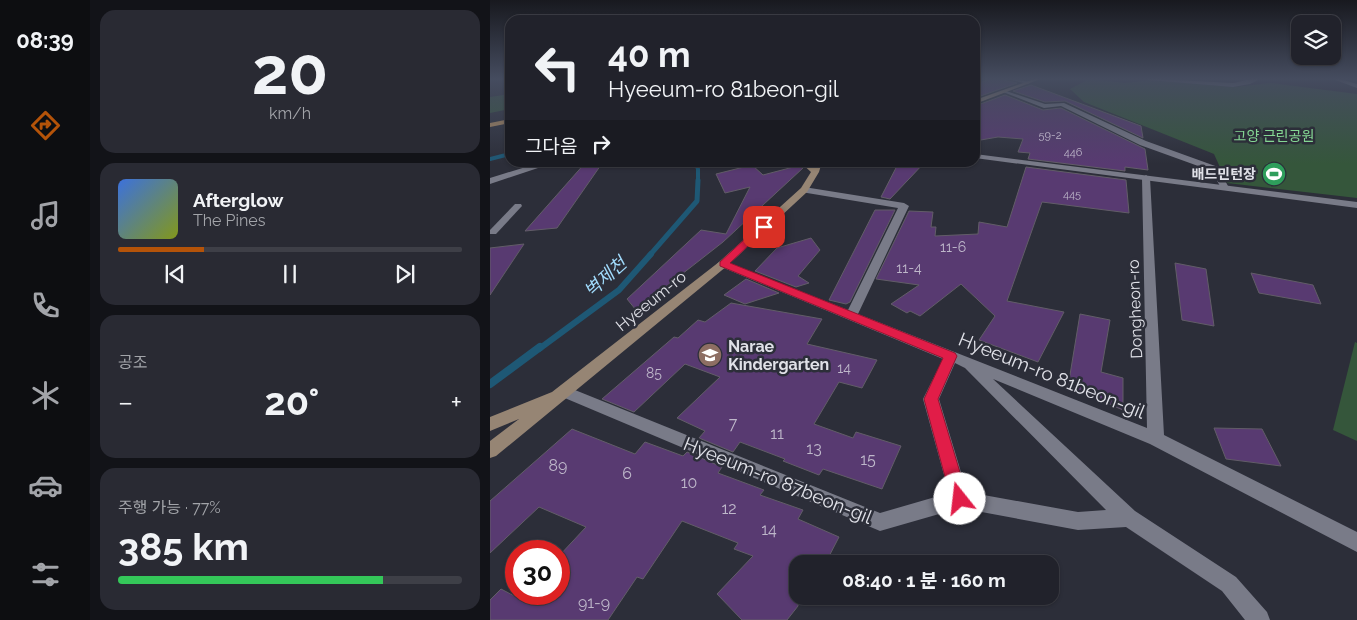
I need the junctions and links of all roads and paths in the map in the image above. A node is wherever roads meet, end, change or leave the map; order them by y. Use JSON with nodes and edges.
{"nodes":[{"id":1,"x":1068,"y":107,"type":"edge"},
{"id":2,"x":505,"y":117,"type":"edge"},
{"id":3,"x":490,"y":121,"type":"edge"},
{"id":4,"x":505,"y":122,"type":"edge"},
{"id":5,"x":490,"y":125,"type":"edge"},
{"id":6,"x":980,"y":157,"type":"edge"},
{"id":7,"x":536,"y":167,"type":"edge"},
{"id":8,"x":816,"y":167,"type":"edge"},
{"id":9,"x":1146,"y":178,"type":"junction"},
{"id":10,"x":490,"y":181,"type":"edge"},
{"id":11,"x":1225,"y":188,"type":"junction"},
{"id":12,"x":804,"y":190,"type":"junction"},
{"id":13,"x":1357,"y":205,"type":"edge"},
{"id":14,"x":518,"y":206,"type":"dead end"},
{"id":15,"x":490,"y":232,"type":"edge"},
{"id":16,"x":723,"y":264,"type":"junction"},
{"id":17,"x":851,"y":316,"type":"junction"},
{"id":18,"x":951,"y":356,"type":"junction"},
{"id":19,"x":966,"y":363,"type":"junction"},
{"id":20,"x":565,"y":392,"type":"junction"},
{"id":21,"x":490,"y":424,"type":"edge"},
{"id":22,"x":1156,"y":439,"type":"junction"},
{"id":23,"x":490,"y":451,"type":"edge"},
{"id":24,"x":960,"y":499,"type":"junction"},
{"id":25,"x":1128,"y":518,"type":"junction"},
{"id":26,"x":1357,"y":542,"type":"edge"},
{"id":27,"x":1259,"y":620,"type":"edge"}],
"edges":[{"from":1,"to":11,"type":"street"},
{"from":2,"to":3,"type":"main road"},
{"from":4,"to":5,"type":"main road"},
{"from":6,"to":9,"type":"street"},
{"from":7,"to":10,"type":"street"},
{"from":8,"to":12,"type":"main road","name":"Hyeeum-ro"},
{"from":9,"to":11,"type":"street"},
{"from":9,"to":22,"type":"street","name":"Dongheon-ro"},
{"from":11,"to":13,"type":"street"},
{"from":12,"to":16,"type":"main road","name":"Hyeeum-ro"},
{"from":12,"to":17,"type":"street"},
{"from":14,"to":15,"type":"lane"},
{"from":16,"to":17,"type":"street","name":"Hyeeum-ro 81beon-gil"},
{"from":16,"to":20,"type":"main road","name":"Hyeeum-ro"},
{"from":17,"to":18,"type":"street","name":"Hyeeum-ro 81beon-gil"},
{"from":18,"to":19,"type":"street","name":"Hyeeum-ro 81beon-gil"},
{"from":18,"to":24,"type":"street"},
{"from":19,"to":22,"type":"street","name":"Hyeeum-ro 81beon-gil"},
{"from":19,"to":25,"type":"street"},
{"from":20,"to":21,"type":"main road"},
{"from":20,"to":23,"type":"main road","name":"Hyeeum-ro"},
{"from":20,"to":24,"type":"street","name":"Hyeeum-ro 87beon-gil"},
{"from":22,"to":26,"type":"street","name":"Hyeeum-ro 81beon-gil"},
{"from":24,"to":25,"type":"street","name":"Hyeeum-ro 87beon-gil"},
{"from":25,"to":27,"type":"street"}]}
